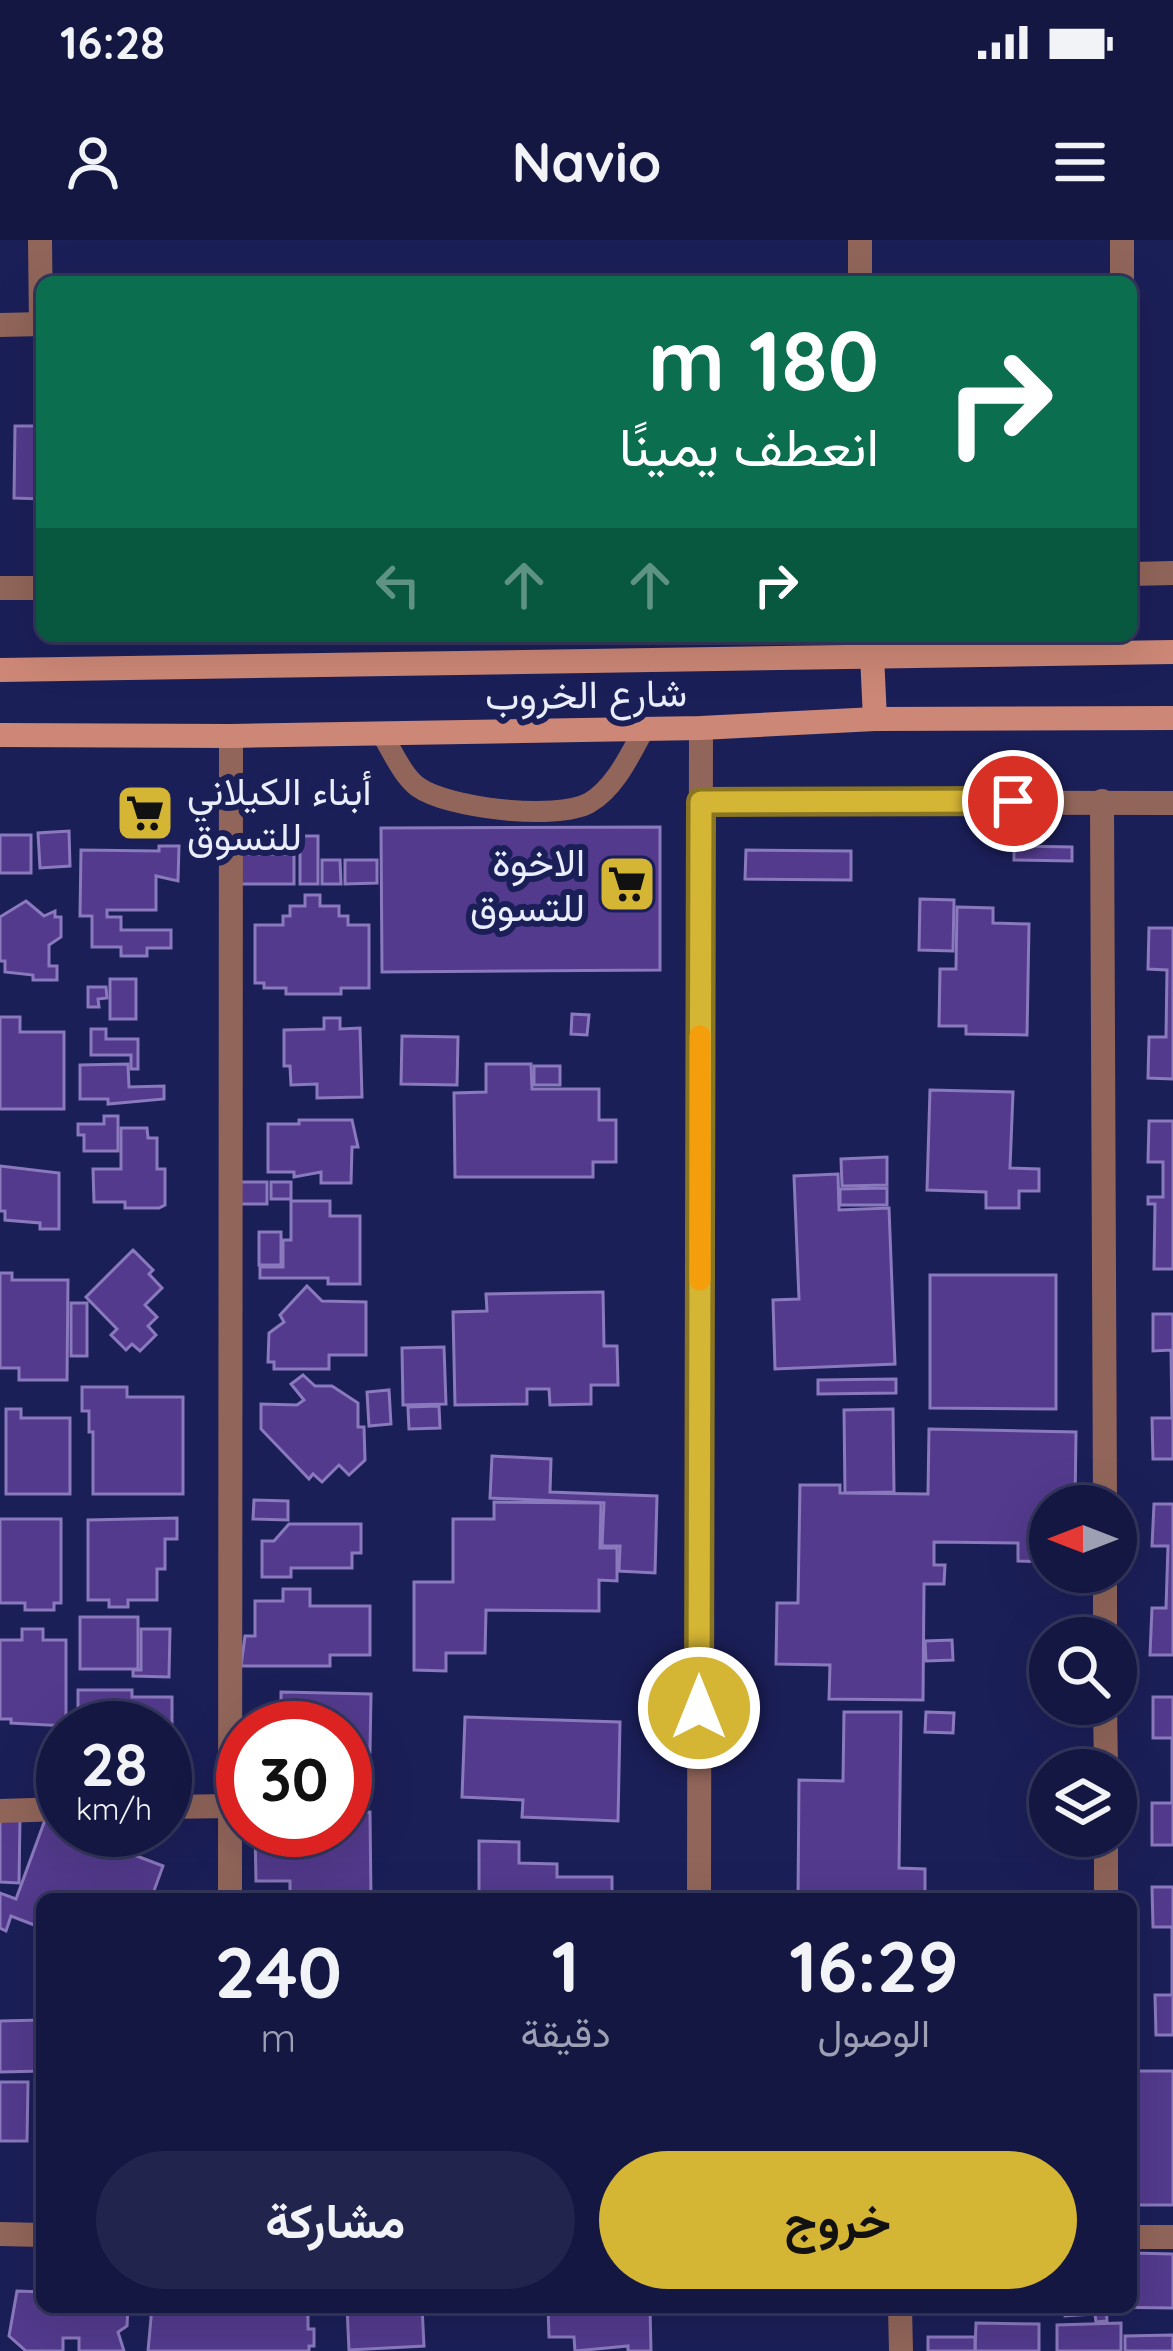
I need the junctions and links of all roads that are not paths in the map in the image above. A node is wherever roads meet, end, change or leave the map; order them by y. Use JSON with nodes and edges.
{"nodes":[{"id":1,"x":40,"y":240,"type":"edge"},
{"id":2,"x":860,"y":240,"type":"edge"},
{"id":3,"x":1122,"y":240,"type":"edge"},
{"id":4,"x":41,"y":276,"type":"edge"},
{"id":5,"x":860,"y":276,"type":"edge"},
{"id":6,"x":1122,"y":276,"type":"edge"},
{"id":7,"x":36,"y":324,"type":"edge"},
{"id":8,"x":0,"y":325,"type":"edge"},
{"id":9,"x":1173,"y":573,"type":"edge"},
{"id":10,"x":1137,"y":574,"type":"edge"},
{"id":11,"x":0,"y":588,"type":"edge"},
{"id":12,"x":36,"y":588,"type":"edge"},
{"id":13,"x":1173,"y":652,"type":"edge"},
{"id":14,"x":872,"y":655,"type":"junction"},
{"id":15,"x":0,"y":670,"type":"edge"},
{"id":16,"x":1173,"y":718,"type":"edge"},
{"id":17,"x":875,"y":719,"type":"junction"},
{"id":18,"x":701,"y":728,"type":"junction"},
{"id":19,"x":644,"y":729,"type":"junction"},
{"id":20,"x":381,"y":733,"type":"junction"},
{"id":21,"x":0,"y":735,"type":"edge"},
{"id":22,"x":231,"y":736,"type":"junction"},
{"id":23,"x":1102,"y":801,"type":"junction"},
{"id":24,"x":701,"y":802,"type":"junction"},
{"id":25,"x":1173,"y":803,"type":"edge"},
{"id":26,"x":1105,"y":1485,"type":"edge"},
{"id":27,"x":231,"y":1701,"type":"edge"},
{"id":28,"x":36,"y":1810,"type":"edge"},
{"id":29,"x":0,"y":1811,"type":"edge"},
{"id":30,"x":230,"y":1857,"type":"edge"},
{"id":31,"x":1106,"y":1857,"type":"edge"},
{"id":32,"x":230,"y":1893,"type":"edge"},
{"id":33,"x":699,"y":1893,"type":"edge"},
{"id":34,"x":1106,"y":1893,"type":"edge"},
{"id":35,"x":0,"y":2234,"type":"edge"},
{"id":36,"x":36,"y":2235,"type":"edge"},
{"id":37,"x":1137,"y":2237,"type":"edge"},
{"id":38,"x":1173,"y":2237,"type":"edge"},
{"id":39,"x":900,"y":2313,"type":"edge"},
{"id":40,"x":901,"y":2351,"type":"edge"}],
"edges":[{"from":1,"to":4,"type":"street"},
{"from":2,"to":5,"type":"street"},
{"from":3,"to":6,"type":"street"},
{"from":7,"to":8,"type":"street"},
{"from":9,"to":10,"type":"street"},
{"from":11,"to":12,"type":"street"},
{"from":13,"to":14,"type":"main road","name":"شارع الخروب"},
{"from":14,"to":15,"type":"main road","name":"شارع الخروب"},
{"from":14,"to":17,"type":"main road"},
{"from":16,"to":17,"type":"main road","name":"شارع الخروب"},
{"from":17,"to":18,"type":"main road","name":"شارع الخروب"},
{"from":18,"to":19,"type":"main road","name":"شارع الخروب"},
{"from":18,"to":24,"type":"street"},
{"from":19,"to":20,"type":"main road","name":"شارع الخروب"},
{"from":19,"to":20,"type":"lane"},
{"from":20,"to":22,"type":"main road","name":"شارع الخروب"},
{"from":21,"to":22,"type":"main road","name":"شارع الخروب"},
{"from":22,"to":27,"type":"street"},
{"from":23,"to":24,"type":"street"},
{"from":23,"to":25,"type":"street"},
{"from":23,"to":26,"type":"street"},
{"from":24,"to":33,"type":"street"},
{"from":28,"to":29,"type":"street"},
{"from":30,"to":32,"type":"street"},
{"from":31,"to":34,"type":"street"},
{"from":35,"to":36,"type":"street"},
{"from":37,"to":38,"type":"street"},
{"from":39,"to":40,"type":"street"}]}
